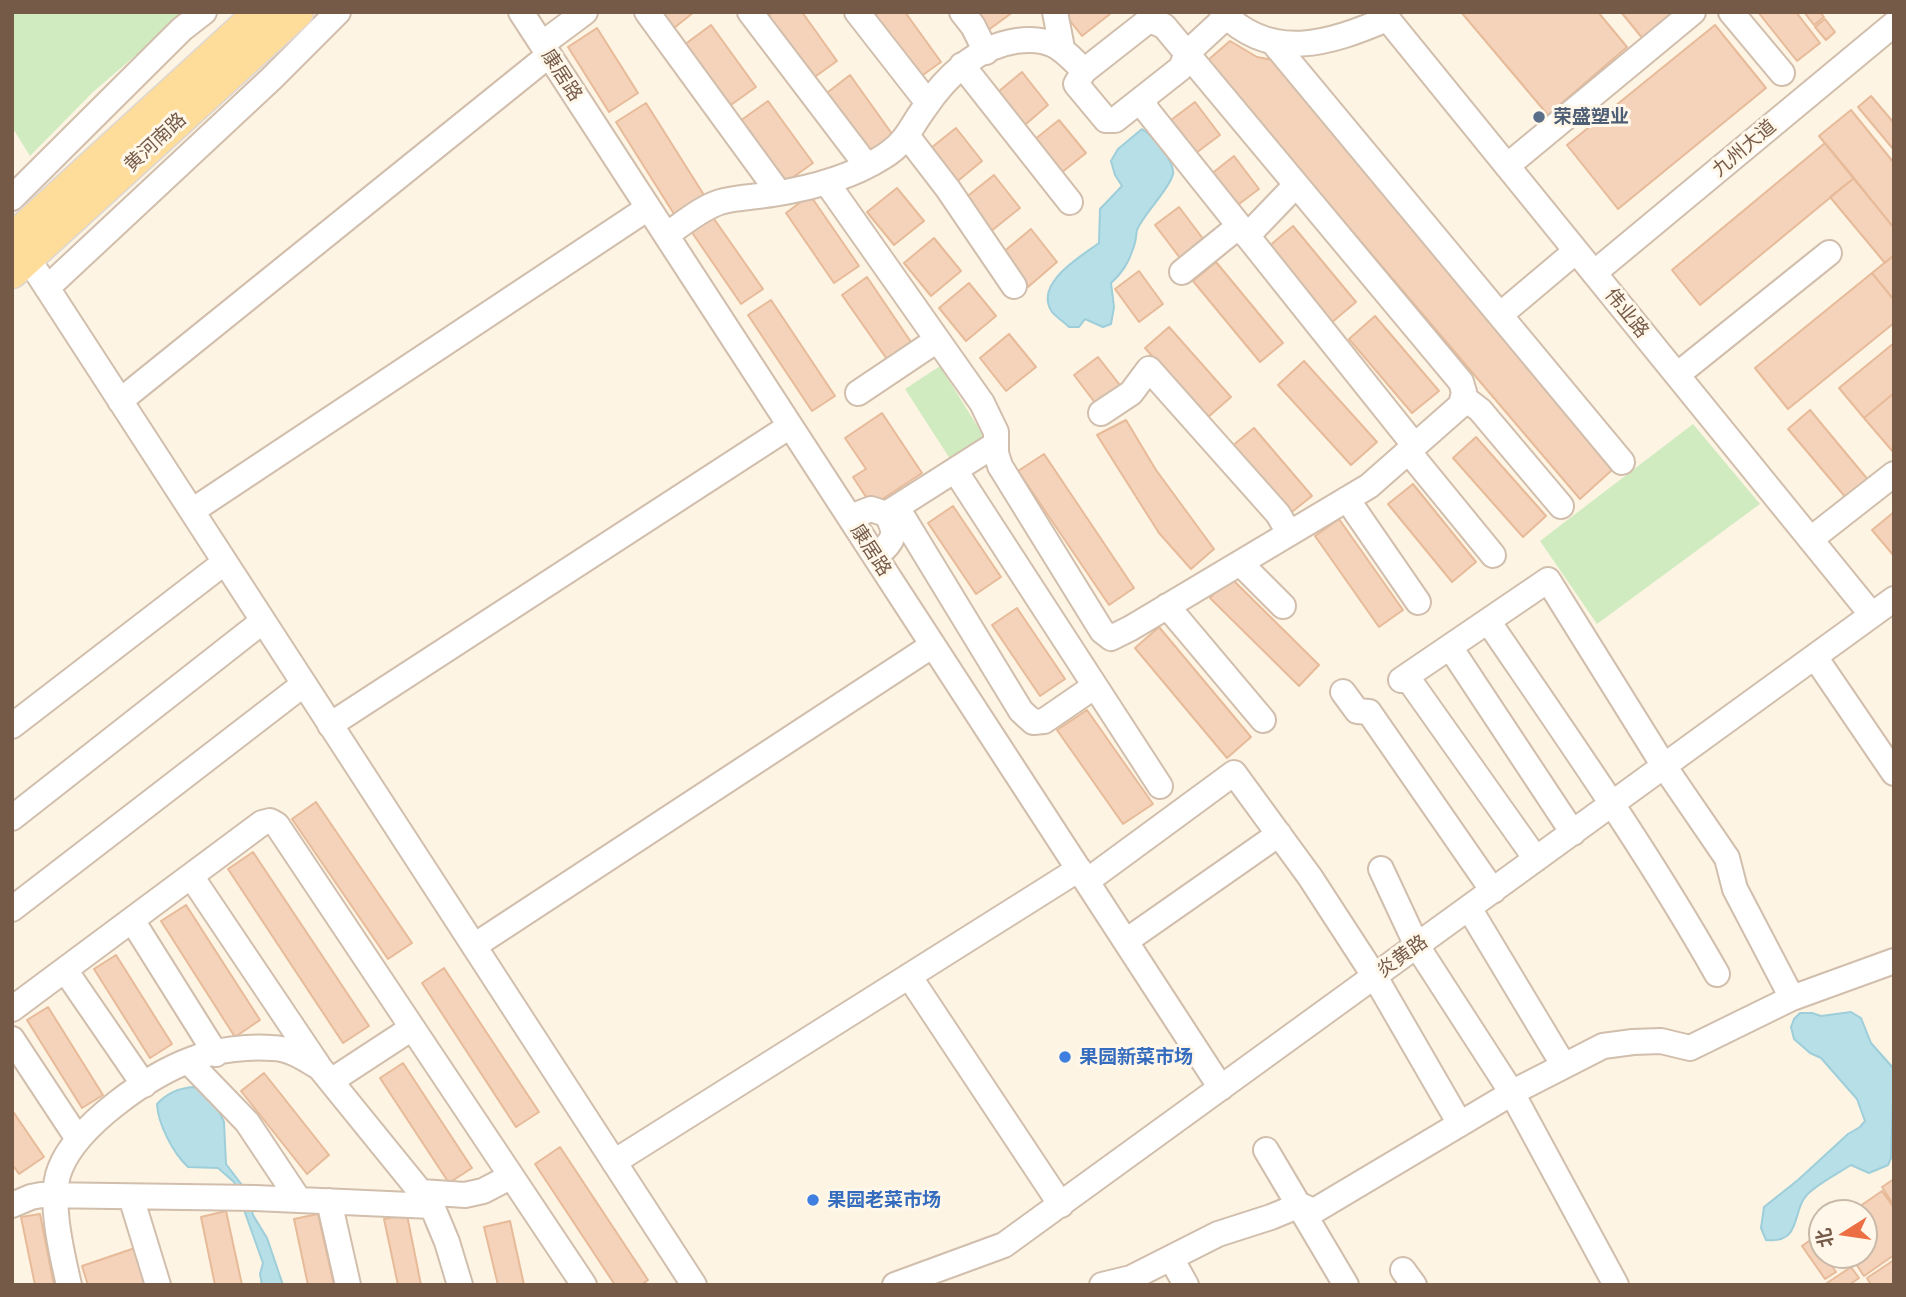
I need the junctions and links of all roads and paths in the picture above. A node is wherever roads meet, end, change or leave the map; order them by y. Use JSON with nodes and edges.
{"nodes":[{"id":1,"x":204,"y":12,"type":"edge"},
{"id":2,"x":261,"y":12,"type":"edge"},
{"id":3,"x":297,"y":12,"type":"edge"},
{"id":4,"x":338,"y":12,"type":"edge"},
{"id":5,"x":521,"y":12,"type":"edge"},
{"id":6,"x":585,"y":12,"type":"edge"},
{"id":7,"x":647,"y":12,"type":"edge"},
{"id":8,"x":750,"y":12,"type":"edge"},
{"id":9,"x":857,"y":12,"type":"edge"},
{"id":10,"x":962,"y":12,"type":"edge"},
{"id":11,"x":1055,"y":12,"type":"edge"},
{"id":12,"x":1693,"y":12,"type":"edge"},
{"id":13,"x":1731,"y":12,"type":"edge"},
{"id":14,"x":1224,"y":14,"type":"edge"},
{"id":15,"x":1385,"y":16,"type":"edge"},
{"id":16,"x":1161,"y":18,"type":"edge"},
{"id":17,"x":1894,"y":24,"type":"edge"},
{"id":18,"x":1272,"y":41,"type":"junction"},
{"id":19,"x":1062,"y":48,"type":"junction"},
{"id":20,"x":545,"y":50,"type":"junction"},
{"id":21,"x":986,"y":52,"type":"junction"},
{"id":22,"x":1187,"y":54,"type":"junction"},
{"id":23,"x":962,"y":65,"type":"junction"},
{"id":24,"x":1084,"y":71,"type":"junction"},
{"id":25,"x":1782,"y":73,"type":"dead end"},
{"id":26,"x":1144,"y":97,"type":"junction"},
{"id":27,"x":928,"y":103,"type":"junction"},
{"id":28,"x":908,"y":137,"type":"junction"},
{"id":29,"x":867,"y":166,"type":"junction"},
{"id":30,"x":1507,"y":166,"type":"junction"},
{"id":31,"x":827,"y":183,"type":"junction"},
{"id":32,"x":1296,"y":185,"type":"junction"},
{"id":33,"x":779,"y":193,"type":"junction"},
{"id":34,"x":12,"y":198,"type":"edge"},
{"id":35,"x":1070,"y":202,"type":"dead end"},
{"id":36,"x":648,"y":208,"type":"junction"},
{"id":37,"x":1243,"y":231,"type":"junction"},
{"id":38,"x":666,"y":235,"type":"junction"},
{"id":39,"x":16,"y":248,"type":"edge"},
{"id":40,"x":1576,"y":251,"type":"junction"},
{"id":41,"x":1829,"y":253,"type":"dead end"},
{"id":42,"x":1182,"y":272,"type":"dead end"},
{"id":43,"x":1594,"y":273,"type":"junction"},
{"id":44,"x":1014,"y":286,"type":"dead end"},
{"id":45,"x":47,"y":289,"type":"junction"},
{"id":46,"x":1500,"y":315,"type":"junction"},
{"id":47,"x":937,"y":340,"type":"junction"},
{"id":48,"x":1677,"y":375,"type":"junction"},
{"id":49,"x":858,"y":393,"type":"dead end"},
{"id":50,"x":1463,"y":397,"type":"junction"},
{"id":51,"x":120,"y":401,"type":"junction"},
{"id":52,"x":1101,"y":413,"type":"dead end"},
{"id":53,"x":790,"y":426,"type":"junction"},
{"id":54,"x":1412,"y":449,"type":"junction"},
{"id":55,"x":997,"y":451,"type":"junction"},
{"id":56,"x":1622,"y":462,"type":"dead end"},
{"id":57,"x":1894,"y":474,"type":"edge"},
{"id":58,"x":962,"y":481,"type":"junction"},
{"id":59,"x":1347,"y":499,"type":"junction"},
{"id":60,"x":1560,"y":506,"type":"dead end"},
{"id":61,"x":192,"y":511,"type":"junction"},
{"id":62,"x":850,"y":517,"type":"junction"},
{"id":63,"x":895,"y":519,"type":"junction"},
{"id":64,"x":1289,"y":533,"type":"junction"},
{"id":65,"x":1811,"y":539,"type":"junction"},
{"id":66,"x":1493,"y":555,"type":"dead end"},
{"id":67,"x":876,"y":557,"type":"junction"},
{"id":68,"x":225,"y":562,"type":"junction"},
{"id":69,"x":1240,"y":563,"type":"junction"},
{"id":70,"x":1894,"y":599,"type":"edge"},
{"id":71,"x":1418,"y":601,"type":"dead end"},
{"id":72,"x":1167,"y":606,"type":"junction"},
{"id":73,"x":1283,"y":606,"type":"dead end"},
{"id":74,"x":1872,"y":615,"type":"junction"},
{"id":75,"x":263,"y":621,"type":"junction"},
{"id":76,"x":1488,"y":621,"type":"junction"},
{"id":77,"x":933,"y":645,"type":"junction"},
{"id":78,"x":1450,"y":647,"type":"junction"},
{"id":79,"x":1815,"y":657,"type":"junction"},
{"id":80,"x":304,"y":684,"type":"junction"},
{"id":81,"x":1095,"y":686,"type":"junction"},
{"id":82,"x":1343,"y":692,"type":"dead end"},
{"id":83,"x":1263,"y":720,"type":"dead end"},
{"id":84,"x":330,"y":724,"type":"junction"},
{"id":85,"x":12,"y":726,"type":"edge"},
{"id":86,"x":1664,"y":766,"type":"junction"},
{"id":87,"x":1894,"y":773,"type":"edge"},
{"id":88,"x":1160,"y":786,"type":"dead end"},
{"id":89,"x":1613,"y":804,"type":"junction"},
{"id":90,"x":12,"y":818,"type":"edge"},
{"id":91,"x":1573,"y":833,"type":"junction"},
{"id":92,"x":1279,"y":834,"type":"junction"},
{"id":93,"x":1536,"y":859,"type":"junction"},
{"id":94,"x":1381,"y":869,"type":"dead end"},
{"id":95,"x":1083,"y":875,"type":"junction"},
{"id":96,"x":191,"y":876,"type":"junction"},
{"id":97,"x":1493,"y":891,"type":"junction"},
{"id":98,"x":1469,"y":908,"type":"junction"},
{"id":99,"x":12,"y":909,"type":"edge"},
{"id":100,"x":132,"y":920,"type":"junction"},
{"id":101,"x":1126,"y":942,"type":"junction"},
{"id":102,"x":474,"y":946,"type":"junction"},
{"id":103,"x":1417,"y":946,"type":"junction"},
{"id":104,"x":1894,"y":961,"type":"edge"},
{"id":105,"x":65,"y":970,"type":"junction"},
{"id":106,"x":1717,"y":974,"type":"dead end"},
{"id":107,"x":909,"y":976,"type":"junction"},
{"id":108,"x":1375,"y":976,"type":"junction"},
{"id":109,"x":1792,"y":998,"type":"junction"},
{"id":110,"x":12,"y":1009,"type":"edge"},
{"id":111,"x":412,"y":1028,"type":"junction"},
{"id":112,"x":12,"y":1039,"type":"edge"},
{"id":113,"x":216,"y":1054,"type":"junction"},
{"id":114,"x":188,"y":1061,"type":"junction"},
{"id":115,"x":1564,"y":1066,"type":"junction"},
{"id":116,"x":326,"y":1075,"type":"junction"},
{"id":117,"x":144,"y":1085,"type":"junction"},
{"id":118,"x":1221,"y":1088,"type":"junction"},
{"id":119,"x":1512,"y":1093,"type":"junction"},
{"id":120,"x":1460,"y":1124,"type":"junction"},
{"id":121,"x":78,"y":1139,"type":"junction"},
{"id":122,"x":1266,"y":1150,"type":"dead end"},
{"id":123,"x":614,"y":1162,"type":"junction"},
{"id":124,"x":510,"y":1177,"type":"junction"},
{"id":125,"x":55,"y":1197,"type":"junction"},
{"id":126,"x":131,"y":1197,"type":"junction"},
{"id":127,"x":426,"y":1199,"type":"junction"},
{"id":128,"x":299,"y":1200,"type":"junction"},
{"id":129,"x":329,"y":1201,"type":"junction"},
{"id":130,"x":13,"y":1204,"type":"edge"},
{"id":131,"x":1061,"y":1205,"type":"junction"},
{"id":132,"x":1300,"y":1205,"type":"junction"},
{"id":133,"x":1171,"y":1258,"type":"junction"},
{"id":134,"x":1108,"y":1284,"type":"edge"},
{"id":135,"x":69,"y":1285,"type":"edge"},
{"id":136,"x":158,"y":1285,"type":"edge"},
{"id":137,"x":348,"y":1285,"type":"edge"},
{"id":138,"x":460,"y":1285,"type":"edge"},
{"id":139,"x":584,"y":1285,"type":"edge"},
{"id":140,"x":694,"y":1285,"type":"edge"},
{"id":141,"x":895,"y":1285,"type":"edge"},
{"id":142,"x":1186,"y":1285,"type":"edge"},
{"id":143,"x":1346,"y":1285,"type":"edge"},
{"id":144,"x":1616,"y":1285,"type":"edge"}],
"edges":[{"from":1,"to":34,"type":"street"},
{"from":2,"to":39,"type":"main road","name":"黄河南路"},
{"from":3,"to":39,"type":"main road","name":"黄河南路"},
{"from":4,"to":45,"type":"street"},
{"from":5,"to":20,"type":"street","name":"康居路"},
{"from":6,"to":20,"type":"street"},
{"from":7,"to":33,"type":"street"},
{"from":8,"to":29,"type":"street"},
{"from":9,"to":27,"type":"street"},
{"from":10,"to":21,"type":"street"},
{"from":11,"to":19,"type":"street"},
{"from":12,"to":30,"type":"street"},
{"from":13,"to":25,"type":"street"},
{"from":14,"to":18,"type":"street"},
{"from":14,"to":22,"type":"street"},
{"from":15,"to":18,"type":"street"},
{"from":15,"to":30,"type":"street","name":"伟业路"},
{"from":16,"to":22,"type":"street"},
{"from":16,"to":24,"type":"street"},
{"from":17,"to":43,"type":"street","name":"九州大道"},
{"from":18,"to":46,"type":"street"},
{"from":19,"to":21,"type":"street"},
{"from":19,"to":24,"type":"street"},
{"from":20,"to":36,"type":"street","name":"康居路"},
{"from":20,"to":51,"type":"street"},
{"from":21,"to":23,"type":"street"},
{"from":22,"to":26,"type":"street"},
{"from":22,"to":32,"type":"street"},
{"from":23,"to":27,"type":"street"},
{"from":23,"to":35,"type":"street"},
{"from":24,"to":26,"type":"street"},
{"from":26,"to":37,"type":"street"},
{"from":27,"to":28,"type":"street"},
{"from":28,"to":29,"type":"street"},
{"from":28,"to":44,"type":"street"},
{"from":29,"to":31,"type":"street"},
{"from":30,"to":40,"type":"street","name":"伟业路"},
{"from":31,"to":33,"type":"street"},
{"from":31,"to":47,"type":"street"},
{"from":32,"to":37,"type":"street"},
{"from":32,"to":50,"type":"street"},
{"from":33,"to":38,"type":"street"},
{"from":36,"to":38,"type":"street","name":"康居路"},
{"from":36,"to":61,"type":"street"},
{"from":37,"to":42,"type":"street"},
{"from":37,"to":54,"type":"street"},
{"from":38,"to":53,"type":"street","name":"康居路"},
{"from":39,"to":45,"type":"street"},
{"from":40,"to":43,"type":"street","name":"伟业路"},
{"from":40,"to":46,"type":"street"},
{"from":41,"to":48,"type":"street"},
{"from":43,"to":48,"type":"street","name":"伟业路"},
{"from":45,"to":51,"type":"street"},
{"from":46,"to":56,"type":"street"},
{"from":47,"to":49,"type":"street"},
{"from":47,"to":55,"type":"street"},
{"from":48,"to":65,"type":"street","name":"伟业路"},
{"from":50,"to":54,"type":"street"},
{"from":50,"to":60,"type":"street"},
{"from":51,"to":61,"type":"street"},
{"from":52,"to":64,"type":"street"},
{"from":53,"to":62,"type":"street","name":"康居路"},
{"from":53,"to":84,"type":"street"},
{"from":54,"to":59,"type":"street"},
{"from":54,"to":66,"type":"street"},
{"from":55,"to":58,"type":"street"},
{"from":55,"to":63,"type":"street"},
{"from":55,"to":72,"type":"street"},
{"from":57,"to":65,"type":"street"},
{"from":58,"to":63,"type":"street"},
{"from":58,"to":81,"type":"street"},
{"from":59,"to":64,"type":"street"},
{"from":59,"to":71,"type":"street"},
{"from":61,"to":68,"type":"street"},
{"from":62,"to":63,"type":"street"},
{"from":62,"to":67,"type":"street","name":"康居路"},
{"from":63,"to":67,"type":"street"},
{"from":63,"to":81,"type":"street"},
{"from":64,"to":69,"type":"street"},
{"from":65,"to":74,"type":"street","name":"伟业路"},
{"from":67,"to":77,"type":"street","name":"康居路"},
{"from":68,"to":75,"type":"street"},
{"from":68,"to":85,"type":"street"},
{"from":69,"to":72,"type":"street"},
{"from":69,"to":73,"type":"street"},
{"from":70,"to":74,"type":"street","name":"炎黄路"},
{"from":72,"to":83,"type":"street"},
{"from":74,"to":79,"type":"street","name":"炎黄路"},
{"from":75,"to":80,"type":"street"},
{"from":75,"to":90,"type":"street"},
{"from":76,"to":78,"type":"street"},
{"from":76,"to":86,"type":"street"},
{"from":76,"to":89,"type":"street"},
{"from":77,"to":95,"type":"street","name":"康居路"},
{"from":77,"to":102,"type":"street"},
{"from":78,"to":91,"type":"street"},
{"from":78,"to":93,"type":"street"},
{"from":79,"to":86,"type":"street","name":"炎黄路"},
{"from":79,"to":87,"type":"street"},
{"from":80,"to":84,"type":"street"},
{"from":80,"to":99,"type":"street"},
{"from":81,"to":88,"type":"street"},
{"from":82,"to":97,"type":"street"},
{"from":84,"to":102,"type":"street"},
{"from":86,"to":89,"type":"street","name":"炎黄路"},
{"from":86,"to":109,"type":"street"},
{"from":89,"to":91,"type":"street","name":"炎黄路"},
{"from":89,"to":106,"type":"street"},
{"from":91,"to":93,"type":"street","name":"炎黄路"},
{"from":92,"to":95,"type":"street"},
{"from":92,"to":101,"type":"street"},
{"from":92,"to":108,"type":"street"},
{"from":93,"to":97,"type":"street","name":"炎黄路"},
{"from":94,"to":103,"type":"street"},
{"from":95,"to":101,"type":"street","name":"康居路"},
{"from":95,"to":107,"type":"street"},
{"from":96,"to":100,"type":"street"},
{"from":96,"to":111,"type":"street"},
{"from":96,"to":116,"type":"street"},
{"from":97,"to":98,"type":"street","name":"炎黄路"},
{"from":98,"to":103,"type":"street","name":"炎黄路"},
{"from":98,"to":115,"type":"street"},
{"from":100,"to":105,"type":"street"},
{"from":100,"to":113,"type":"street"},
{"from":101,"to":118,"type":"street","name":"康居路"},
{"from":102,"to":123,"type":"street"},
{"from":103,"to":108,"type":"street","name":"炎黄路"},
{"from":103,"to":119,"type":"street"},
{"from":104,"to":109,"type":"street"},
{"from":105,"to":110,"type":"street"},
{"from":105,"to":117,"type":"street"},
{"from":107,"to":123,"type":"street"},
{"from":107,"to":131,"type":"street"},
{"from":108,"to":118,"type":"street","name":"炎黄路"},
{"from":108,"to":120,"type":"street"},
{"from":109,"to":115,"type":"street"},
{"from":111,"to":116,"type":"street"},
{"from":111,"to":124,"type":"street"},
{"from":112,"to":121,"type":"street"},
{"from":113,"to":114,"type":"street"},
{"from":113,"to":116,"type":"street"},
{"from":114,"to":117,"type":"street"},
{"from":114,"to":128,"type":"street"},
{"from":115,"to":119,"type":"street"},
{"from":116,"to":127,"type":"street"},
{"from":117,"to":121,"type":"street"},
{"from":118,"to":131,"type":"street","name":"炎黄路"},
{"from":119,"to":120,"type":"street"},
{"from":119,"to":144,"type":"street"},
{"from":120,"to":132,"type":"street"},
{"from":121,"to":125,"type":"street"},
{"from":122,"to":132,"type":"street"},
{"from":123,"to":140,"type":"street"},
{"from":124,"to":127,"type":"street"},
{"from":124,"to":139,"type":"street"},
{"from":125,"to":126,"type":"street"},
{"from":125,"to":130,"type":"street"},
{"from":125,"to":135,"type":"street"},
{"from":126,"to":128,"type":"street"},
{"from":126,"to":136,"type":"street"},
{"from":127,"to":129,"type":"street"},
{"from":127,"to":138,"type":"street"},
{"from":128,"to":129,"type":"street"},
{"from":129,"to":137,"type":"street"},
{"from":131,"to":141,"type":"street","name":"炎黄路"},
{"from":132,"to":133,"type":"street"},
{"from":132,"to":143,"type":"street"},
{"from":133,"to":134,"type":"street"},
{"from":133,"to":142,"type":"street"}]}
